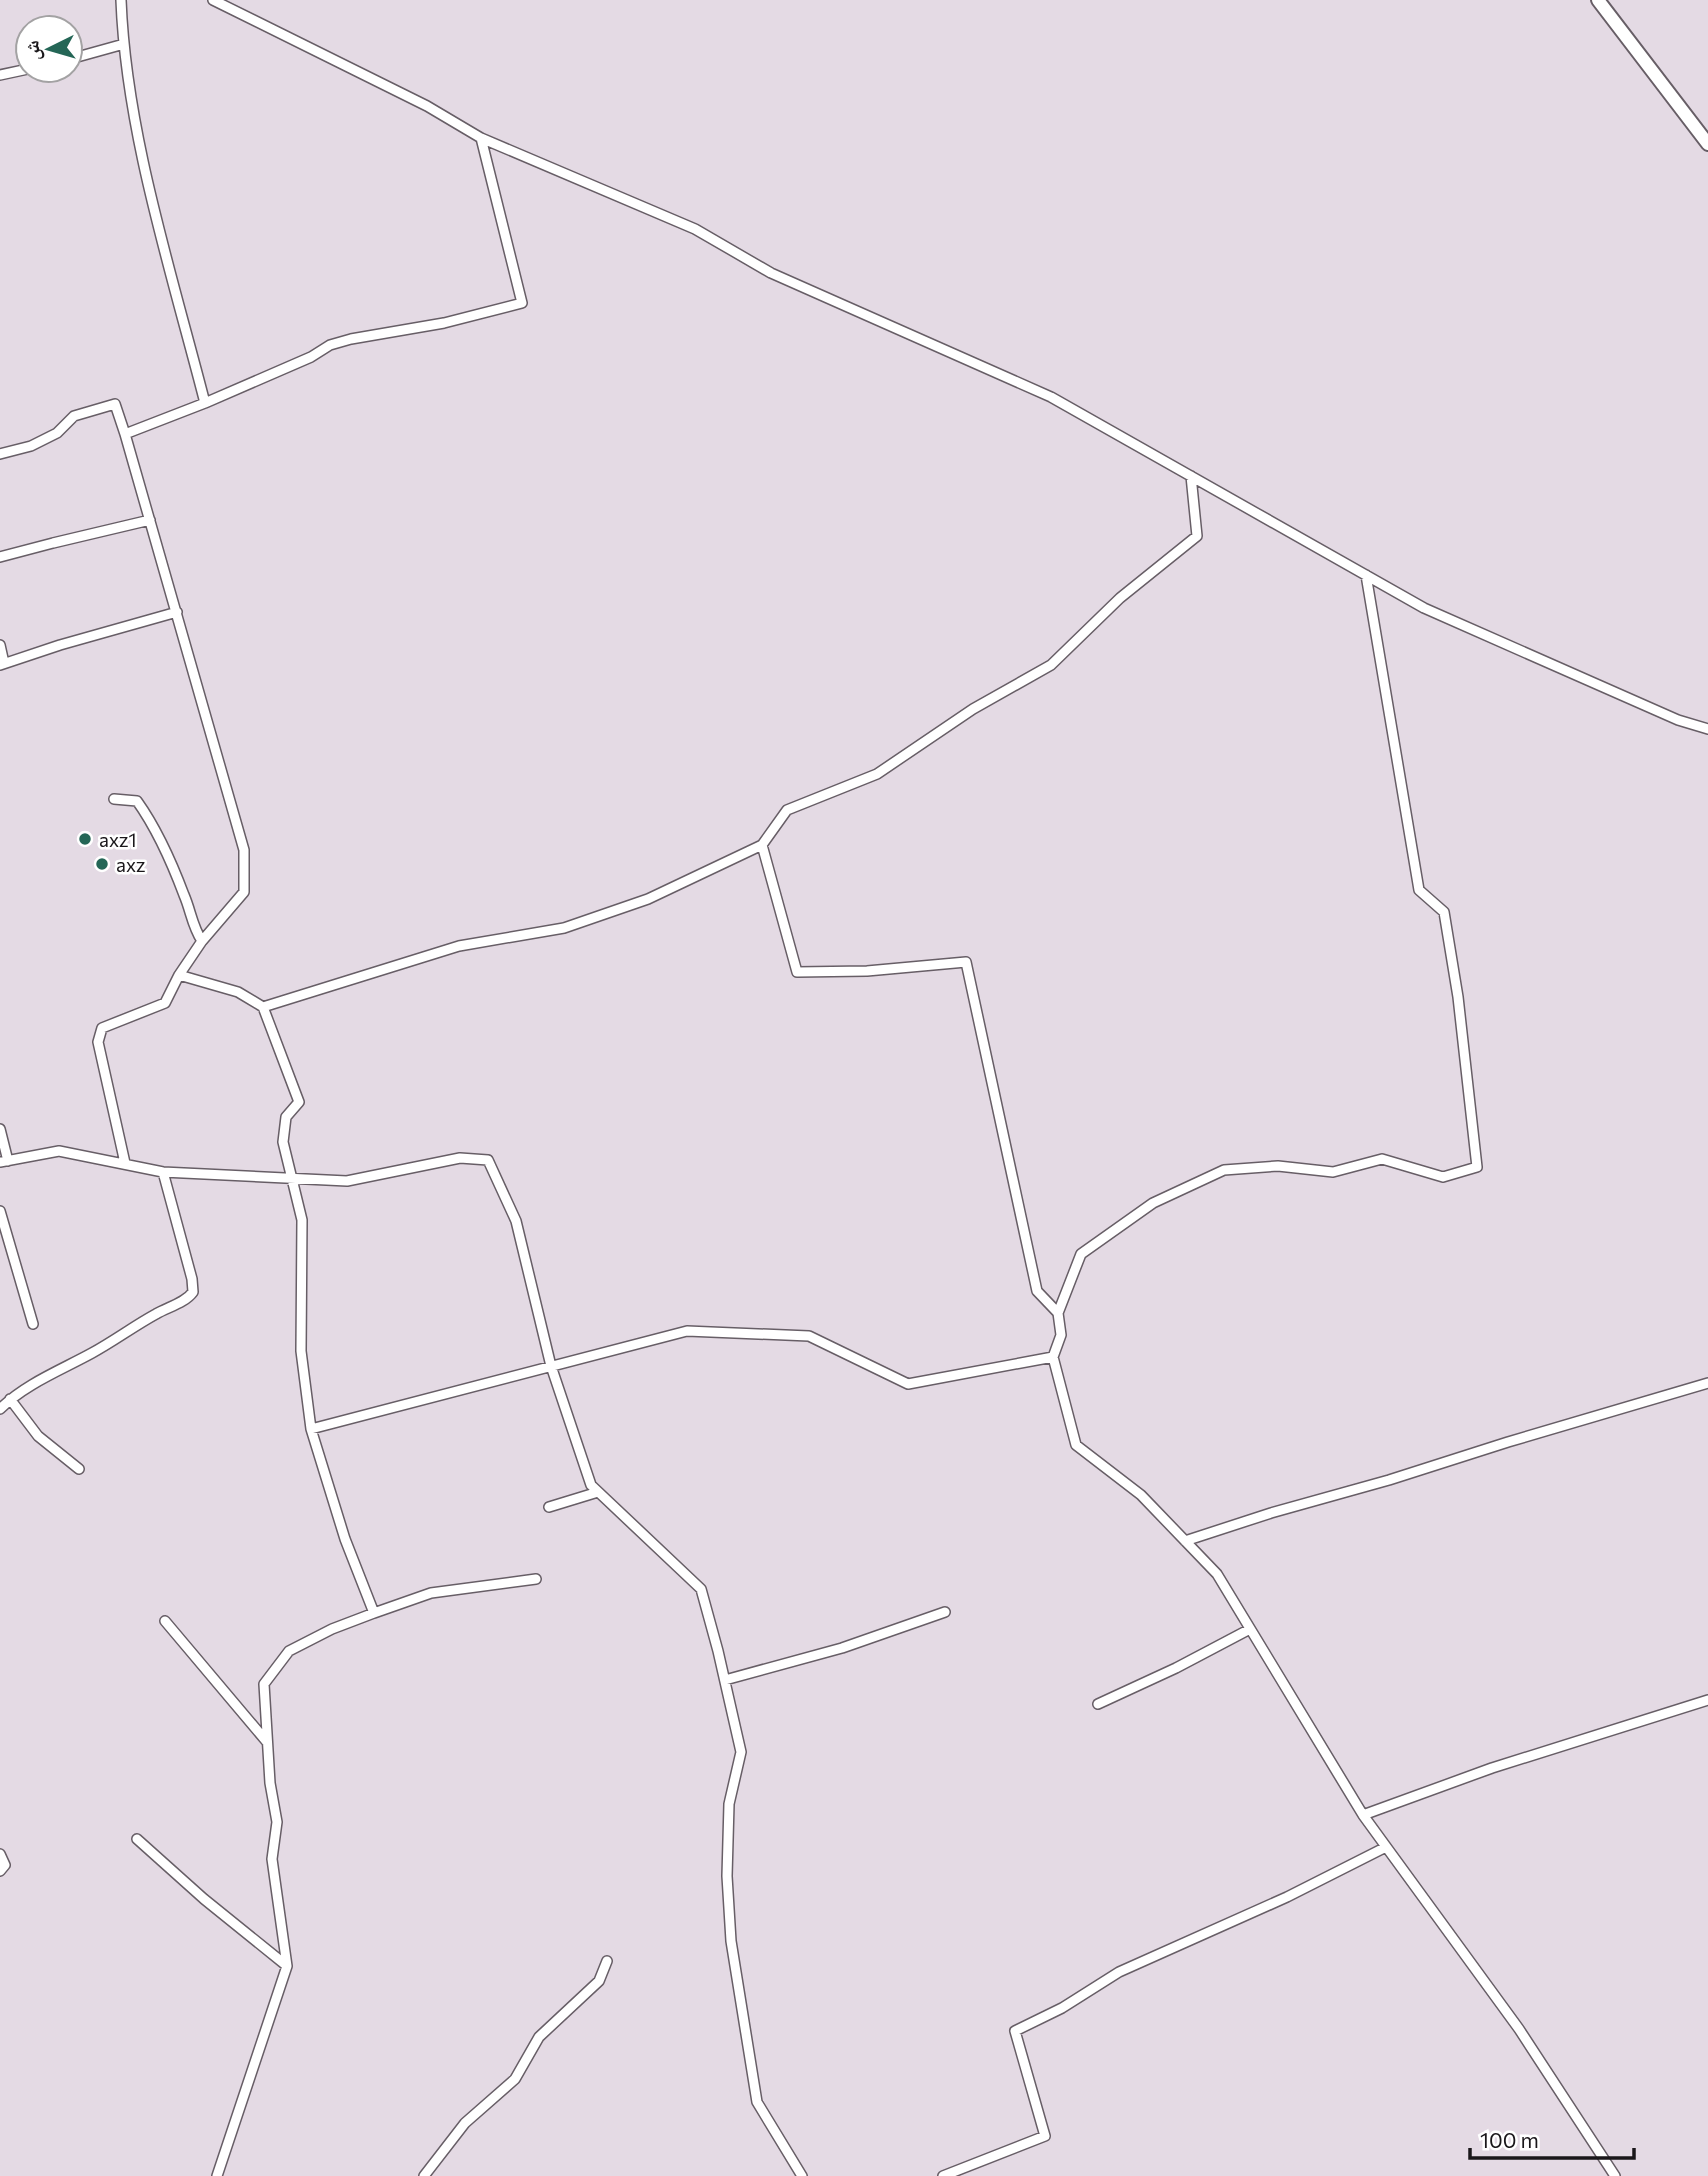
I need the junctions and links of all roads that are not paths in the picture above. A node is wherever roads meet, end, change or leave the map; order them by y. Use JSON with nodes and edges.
{"nodes":[{"id":1,"x":121,"y":0,"type":"edge"},
{"id":2,"x":213,"y":0,"type":"edge"},
{"id":3,"x":1598,"y":0,"type":"edge"},
{"id":4,"x":124,"y":44,"type":"junction"},
{"id":5,"x":84,"y":55,"type":"edge"},
{"id":6,"x":481,"y":138,"type":"junction"},
{"id":7,"x":1708,"y":144,"type":"edge"},
{"id":8,"x":205,"y":403,"type":"junction"},
{"id":9,"x":125,"y":434,"type":"junction"},
{"id":10,"x":0,"y":454,"type":"edge"},
{"id":11,"x":1191,"y":476,"type":"junction"},
{"id":12,"x":150,"y":520,"type":"junction"},
{"id":13,"x":0,"y":557,"type":"edge"},
{"id":14,"x":1366,"y":575,"type":"junction"},
{"id":15,"x":177,"y":612,"type":"junction"},
{"id":16,"x":0,"y":645,"type":"edge"},
{"id":17,"x":2,"y":664,"type":"edge"},
{"id":18,"x":1708,"y":729,"type":"edge"},
{"id":19,"x":114,"y":799,"type":"dead end"},
{"id":20,"x":762,"y":845,"type":"junction"},
{"id":21,"x":202,"y":941,"type":"junction"},
{"id":22,"x":179,"y":975,"type":"junction"},
{"id":23,"x":263,"y":1007,"type":"junction"},
{"id":24,"x":0,"y":1129,"type":"edge"},
{"id":25,"x":4,"y":1161,"type":"edge"},
{"id":26,"x":125,"y":1163,"type":"junction"},
{"id":27,"x":163,"y":1172,"type":"junction"},
{"id":28,"x":292,"y":1177,"type":"junction"},
{"id":29,"x":0,"y":1210,"type":"edge"},
{"id":30,"x":1058,"y":1312,"type":"junction"},
{"id":31,"x":33,"y":1324,"type":"dead end"},
{"id":32,"x":1053,"y":1357,"type":"junction"},
{"id":33,"x":551,"y":1366,"type":"junction"},
{"id":34,"x":1708,"y":1383,"type":"edge"},
{"id":35,"x":10,"y":1399,"type":"junction"},
{"id":36,"x":0,"y":1409,"type":"edge"},
{"id":37,"x":311,"y":1429,"type":"junction"},
{"id":38,"x":79,"y":1469,"type":"dead end"},
{"id":39,"x":598,"y":1492,"type":"junction"},
{"id":40,"x":549,"y":1507,"type":"dead end"},
{"id":41,"x":1185,"y":1541,"type":"junction"},
{"id":42,"x":536,"y":1579,"type":"dead end"},
{"id":43,"x":945,"y":1612,"type":"dead end"},
{"id":44,"x":374,"y":1613,"type":"junction"},
{"id":45,"x":165,"y":1621,"type":"dead end"},
{"id":46,"x":1250,"y":1629,"type":"junction"},
{"id":47,"x":725,"y":1680,"type":"junction"},
{"id":48,"x":1708,"y":1700,"type":"edge"},
{"id":49,"x":1098,"y":1704,"type":"dead end"},
{"id":50,"x":267,"y":1742,"type":"junction"},
{"id":51,"x":1363,"y":1815,"type":"junction"},
{"id":52,"x":137,"y":1839,"type":"dead end"},
{"id":53,"x":1386,"y":1847,"type":"junction"},
{"id":54,"x":0,"y":1854,"type":"edge"},
{"id":55,"x":0,"y":1871,"type":"edge"},
{"id":56,"x":607,"y":1961,"type":"dead end"},
{"id":57,"x":287,"y":1966,"type":"junction"},
{"id":58,"x":217,"y":2176,"type":"edge"},
{"id":59,"x":424,"y":2176,"type":"edge"},
{"id":60,"x":802,"y":2176,"type":"edge"},
{"id":61,"x":943,"y":2176,"type":"edge"},
{"id":62,"x":1615,"y":2176,"type":"edge"}],
"edges":[{"from":1,"to":4,"type":"street"},
{"from":2,"to":6,"type":"street"},
{"from":3,"to":7,"type":"street"},
{"from":4,"to":5,"type":"street"},
{"from":4,"to":8,"type":"street"},
{"from":6,"to":8,"type":"street"},
{"from":6,"to":11,"type":"street"},
{"from":8,"to":9,"type":"street"},
{"from":9,"to":10,"type":"street"},
{"from":9,"to":12,"type":"street"},
{"from":11,"to":14,"type":"street"},
{"from":11,"to":20,"type":"street"},
{"from":12,"to":13,"type":"street"},
{"from":12,"to":15,"type":"street"},
{"from":14,"to":18,"type":"street"},
{"from":14,"to":30,"type":"street"},
{"from":15,"to":17,"type":"street"},
{"from":15,"to":21,"type":"street"},
{"from":16,"to":17,"type":"street"},
{"from":19,"to":21,"type":"street"},
{"from":20,"to":23,"type":"street"},
{"from":20,"to":30,"type":"street"},
{"from":21,"to":22,"type":"street"},
{"from":22,"to":23,"type":"street"},
{"from":22,"to":26,"type":"street"},
{"from":23,"to":28,"type":"street"},
{"from":24,"to":25,"type":"street"},
{"from":25,"to":26,"type":"street"},
{"from":26,"to":27,"type":"street"},
{"from":27,"to":28,"type":"street"},
{"from":27,"to":35,"type":"street"},
{"from":28,"to":33,"type":"street"},
{"from":28,"to":37,"type":"street"},
{"from":29,"to":31,"type":"street"},
{"from":30,"to":32,"type":"street"},
{"from":32,"to":33,"type":"street"},
{"from":32,"to":41,"type":"street"},
{"from":33,"to":37,"type":"street"},
{"from":33,"to":39,"type":"street"},
{"from":34,"to":41,"type":"street"},
{"from":35,"to":36,"type":"street"},
{"from":35,"to":38,"type":"street"},
{"from":37,"to":44,"type":"street"},
{"from":39,"to":40,"type":"street"},
{"from":39,"to":47,"type":"street"},
{"from":41,"to":46,"type":"street"},
{"from":42,"to":44,"type":"street"},
{"from":43,"to":47,"type":"street"},
{"from":44,"to":50,"type":"street"},
{"from":45,"to":50,"type":"street"},
{"from":46,"to":49,"type":"street"},
{"from":46,"to":51,"type":"street"},
{"from":47,"to":60,"type":"street"},
{"from":48,"to":51,"type":"street"},
{"from":50,"to":57,"type":"street"},
{"from":51,"to":53,"type":"street"},
{"from":52,"to":57,"type":"street"},
{"from":53,"to":61,"type":"street"},
{"from":53,"to":62,"type":"street"},
{"from":54,"to":55,"type":"street"},
{"from":56,"to":59,"type":"street"},
{"from":57,"to":58,"type":"street"}]}
